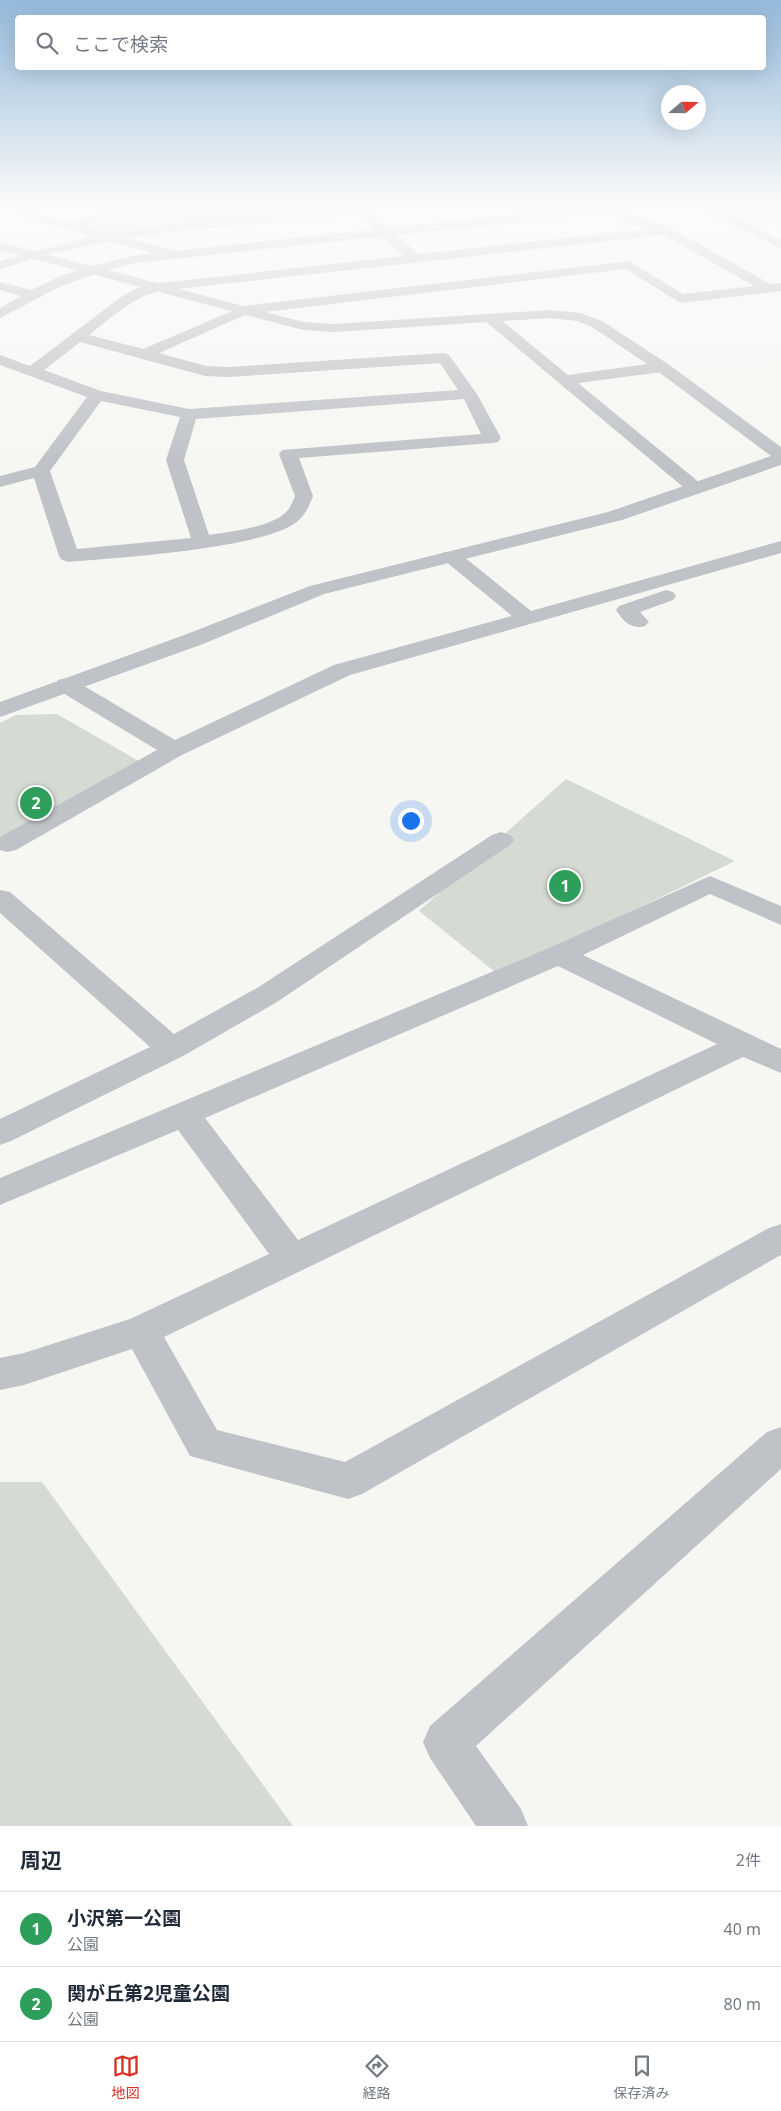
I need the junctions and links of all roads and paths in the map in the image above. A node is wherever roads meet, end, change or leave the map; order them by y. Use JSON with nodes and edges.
{"nodes":[{"id":1,"x":20,"y":291,"type":"edge"},
{"id":2,"x":37,"y":291,"type":"edge"},
{"id":3,"x":142,"y":291,"type":"edge"},
{"id":4,"x":175,"y":291,"type":"edge"},
{"id":5,"x":403,"y":291,"type":"edge"},
{"id":6,"x":668,"y":291,"type":"edge"},
{"id":7,"x":747,"y":291,"type":"edge"},
{"id":8,"x":31,"y":294,"type":"junction"},
{"id":9,"x":244,"y":310,"type":"junction"},
{"id":10,"x":0,"y":314,"type":"edge"},
{"id":11,"x":490,"y":318,"type":"junction"},
{"id":12,"x":78,"y":337,"type":"junction"},
{"id":13,"x":144,"y":354,"type":"junction"},
{"id":14,"x":0,"y":360,"type":"edge"},
{"id":15,"x":662,"y":367,"type":"junction"},
{"id":16,"x":33,"y":371,"type":"junction"},
{"id":17,"x":566,"y":380,"type":"junction"},
{"id":18,"x":469,"y":394,"type":"junction"},
{"id":19,"x":97,"y":395,"type":"junction"},
{"id":20,"x":190,"y":414,"type":"junction"},
{"id":21,"x":781,"y":455,"type":"edge"},
{"id":22,"x":781,"y":459,"type":"edge"},
{"id":23,"x":42,"y":472,"type":"junction"},
{"id":24,"x":0,"y":482,"type":"edge"},
{"id":25,"x":694,"y":487,"type":"junction"},
{"id":26,"x":202,"y":543,"type":"junction"},
{"id":27,"x":781,"y":547,"type":"edge"},
{"id":28,"x":451,"y":556,"type":"junction"},
{"id":29,"x":664,"y":578,"type":"junction"},
{"id":30,"x":526,"y":617,"type":"junction"},
{"id":31,"x":638,"y":622,"type":"dead end"},
{"id":32,"x":66,"y":685,"type":"junction"},
{"id":33,"x":0,"y":710,"type":"edge"},
{"id":34,"x":174,"y":750,"type":"junction"},
{"id":35,"x":502,"y":840,"type":"dead end"},
{"id":36,"x":7,"y":844,"type":"dead end"},
{"id":37,"x":0,"y":898,"type":"edge"},
{"id":38,"x":781,"y":916,"type":"edge"},
{"id":39,"x":559,"y":955,"type":"junction"},
{"id":40,"x":743,"y":1044,"type":"junction"},
{"id":41,"x":172,"y":1049,"type":"junction"},
{"id":42,"x":781,"y":1062,"type":"edge"},
{"id":43,"x":184,"y":1114,"type":"junction"},
{"id":44,"x":0,"y":1133,"type":"edge"},
{"id":45,"x":0,"y":1192,"type":"edge"},
{"id":46,"x":781,"y":1238,"type":"edge"},
{"id":47,"x":292,"y":1258,"type":"junction"},
{"id":48,"x":141,"y":1332,"type":"junction"},
{"id":49,"x":0,"y":1374,"type":"edge"},
{"id":50,"x":781,"y":1444,"type":"edge"},
{"id":51,"x":504,"y":1826,"type":"edge"}],
"edges":[{"from":1,"to":8,"type":"street"},
{"from":2,"to":8,"type":"street"},
{"from":3,"to":12,"type":"street"},
{"from":4,"to":9,"type":"street"},
{"from":5,"to":9,"type":"street"},
{"from":6,"to":7,"type":"street"},
{"from":8,"to":10,"type":"street"},
{"from":9,"to":11,"type":"street"},
{"from":9,"to":13,"type":"street"},
{"from":11,"to":15,"type":"street"},
{"from":11,"to":17,"type":"street"},
{"from":12,"to":13,"type":"street"},
{"from":12,"to":16,"type":"street"},
{"from":13,"to":18,"type":"street"},
{"from":14,"to":16,"type":"street"},
{"from":15,"to":17,"type":"street"},
{"from":15,"to":21,"type":"street"},
{"from":16,"to":19,"type":"street"},
{"from":17,"to":25,"type":"street"},
{"from":18,"to":20,"type":"street"},
{"from":18,"to":26,"type":"street"},
{"from":19,"to":20,"type":"street"},
{"from":19,"to":23,"type":"street"},
{"from":20,"to":26,"type":"street"},
{"from":22,"to":25,"type":"street"},
{"from":23,"to":24,"type":"street"},
{"from":23,"to":26,"type":"street"},
{"from":25,"to":28,"type":"street"},
{"from":27,"to":29,"type":"street"},
{"from":28,"to":30,"type":"street"},
{"from":28,"to":32,"type":"street"},
{"from":29,"to":30,"type":"street"},
{"from":29,"to":31,"type":"street"},
{"from":30,"to":34,"type":"street"},
{"from":32,"to":33,"type":"street"},
{"from":32,"to":34,"type":"street"},
{"from":34,"to":36,"type":"street"},
{"from":35,"to":41,"type":"street"},
{"from":37,"to":41,"type":"street"},
{"from":38,"to":39,"type":"street"},
{"from":39,"to":40,"type":"street"},
{"from":39,"to":43,"type":"street"},
{"from":40,"to":42,"type":"street"},
{"from":40,"to":47,"type":"street"},
{"from":41,"to":44,"type":"street"},
{"from":43,"to":45,"type":"street"},
{"from":43,"to":47,"type":"street"},
{"from":46,"to":48,"type":"street"},
{"from":47,"to":48,"type":"street"},
{"from":48,"to":49,"type":"street"},
{"from":50,"to":51,"type":"street"}]}
